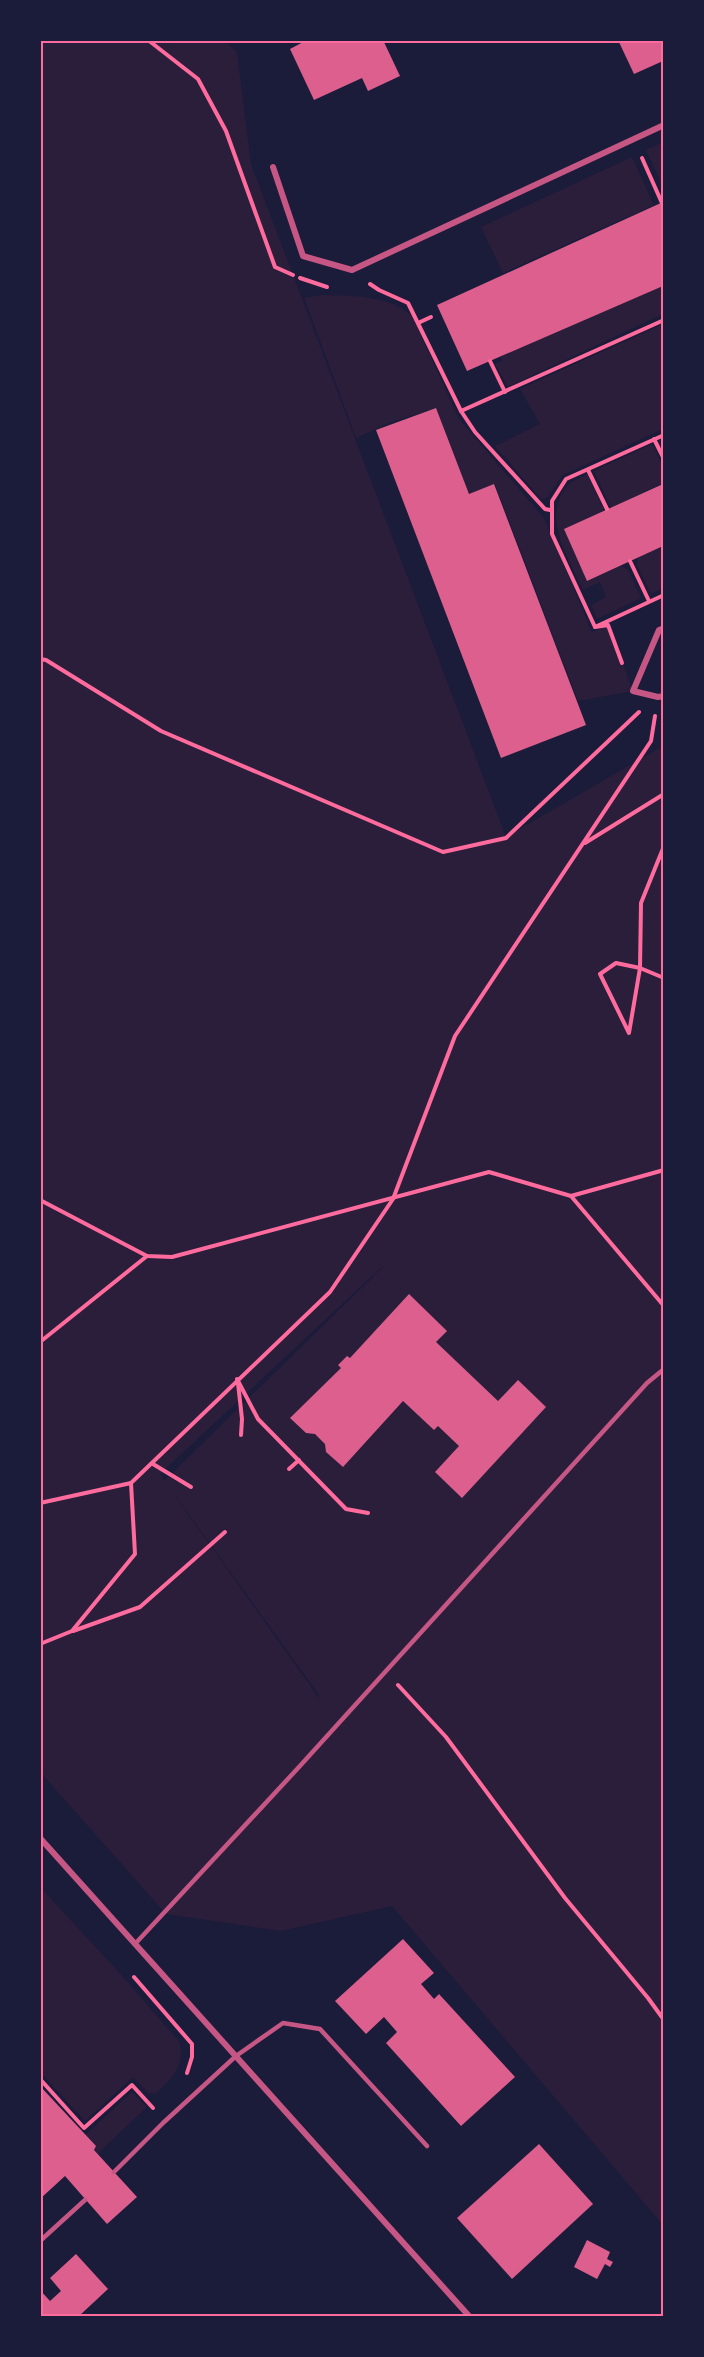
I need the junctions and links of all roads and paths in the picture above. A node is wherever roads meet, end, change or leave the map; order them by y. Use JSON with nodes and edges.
{"nodes":[{"id":1,"x":148,"y":40,"type":"edge"},
{"id":2,"x":663,"y":125,"type":"edge"},
{"id":3,"x":638,"y":149,"type":"dead end"},
{"id":4,"x":273,"y":167,"type":"dead end"},
{"id":5,"x":662,"y":203,"type":"edge"},
{"id":6,"x":352,"y":270,"type":"junction"},
{"id":7,"x":431,"y":317,"type":"dead end"},
{"id":8,"x":663,"y":320,"type":"edge"},
{"id":9,"x":418,"y":324,"type":"junction"},
{"id":10,"x":490,"y":361,"type":"dead end"},
{"id":11,"x":506,"y":393,"type":"junction"},
{"id":12,"x":461,"y":411,"type":"junction"},
{"id":13,"x":663,"y":435,"type":"edge"},
{"id":14,"x":654,"y":439,"type":"junction"},
{"id":15,"x":663,"y":459,"type":"edge"},
{"id":16,"x":588,"y":470,"type":"junction"},
{"id":17,"x":607,"y":509,"type":"dead end"},
{"id":18,"x":550,"y":510,"type":"junction"},
{"id":19,"x":630,"y":561,"type":"dead end"},
{"id":20,"x":663,"y":595,"type":"edge"},
{"id":21,"x":649,"y":602,"type":"junction"},
{"id":22,"x":595,"y":627,"type":"junction"},
{"id":23,"x":663,"y":628,"type":"edge"},
{"id":24,"x":40,"y":659,"type":"edge"},
{"id":25,"x":633,"y":690,"type":"junction"},
{"id":26,"x":661,"y":697,"type":"edge"},
{"id":27,"x":663,"y":795,"type":"edge"},
{"id":28,"x":584,"y":844,"type":"junction"},
{"id":29,"x":663,"y":846,"type":"edge"},
{"id":30,"x":640,"y":968,"type":"junction"},
{"id":31,"x":663,"y":978,"type":"edge"},
{"id":32,"x":663,"y":1170,"type":"edge"},
{"id":33,"x":571,"y":1196,"type":"junction"},
{"id":34,"x":393,"y":1199,"type":"junction"},
{"id":35,"x":40,"y":1200,"type":"edge"},
{"id":36,"x":147,"y":1256,"type":"junction"},
{"id":37,"x":663,"y":1306,"type":"edge"},
{"id":38,"x":40,"y":1342,"type":"edge"},
{"id":39,"x":663,"y":1369,"type":"edge"},
{"id":40,"x":237,"y":1379,"type":"junction"},
{"id":41,"x":241,"y":1435,"type":"dead end"},
{"id":42,"x":299,"y":1460,"type":"junction"},
{"id":43,"x":153,"y":1464,"type":"junction"},
{"id":44,"x":289,"y":1469,"type":"dead end"},
{"id":45,"x":131,"y":1483,"type":"junction"},
{"id":46,"x":191,"y":1486,"type":"dead end"},
{"id":47,"x":40,"y":1503,"type":"edge"},
{"id":48,"x":368,"y":1513,"type":"dead end"},
{"id":49,"x":225,"y":1532,"type":"dead end"},
{"id":50,"x":72,"y":1632,"type":"junction"},
{"id":51,"x":40,"y":1644,"type":"edge"},
{"id":52,"x":385,"y":1672,"type":"junction"},
{"id":53,"x":40,"y":1838,"type":"edge"},
{"id":54,"x":135,"y":1944,"type":"junction"},
{"id":55,"x":131,"y":1974,"type":"dead end"},
{"id":56,"x":663,"y":2020,"type":"edge"},
{"id":57,"x":236,"y":2055,"type":"junction"},
{"id":58,"x":185,"y":2077,"type":"dead end"},
{"id":59,"x":40,"y":2079,"type":"edge"},
{"id":60,"x":156,"y":2112,"type":"dead end"},
{"id":61,"x":427,"y":2146,"type":"dead end"},
{"id":62,"x":114,"y":2172,"type":"dead end"},
{"id":63,"x":85,"y":2200,"type":"dead end"},
{"id":64,"x":40,"y":2241,"type":"edge"},
{"id":65,"x":469,"y":2316,"type":"edge"}],
"edges":[{"from":1,"to":6,"type":"path"},
{"from":2,"to":6,"type":"street"},
{"from":3,"to":5,"type":"path"},
{"from":4,"to":6,"type":"street"},
{"from":6,"to":9,"type":"path"},
{"from":7,"to":9,"type":"path"},
{"from":8,"to":11,"type":"path"},
{"from":9,"to":12,"type":"path"},
{"from":10,"to":11,"type":"path"},
{"from":11,"to":12,"type":"path"},
{"from":12,"to":18,"type":"path"},
{"from":13,"to":14,"type":"path"},
{"from":14,"to":15,"type":"path"},
{"from":14,"to":16,"type":"path"},
{"from":16,"to":17,"type":"path"},
{"from":16,"to":18,"type":"path"},
{"from":18,"to":22,"type":"path"},
{"from":19,"to":21,"type":"path"},
{"from":20,"to":21,"type":"path"},
{"from":21,"to":22,"type":"path"},
{"from":22,"to":25,"type":"path"},
{"from":23,"to":25,"type":"street"},
{"from":24,"to":25,"type":"path"},
{"from":25,"to":26,"type":"street"},
{"from":26,"to":28,"type":"path"},
{"from":27,"to":28,"type":"path"},
{"from":28,"to":34,"type":"path"},
{"from":29,"to":30,"type":"path"},
{"from":30,"to":30,"type":"path"},
{"from":30,"to":31,"type":"path"},
{"from":32,"to":33,"type":"path"},
{"from":33,"to":34,"type":"path"},
{"from":33,"to":37,"type":"path"},
{"from":34,"to":36,"type":"path"},
{"from":34,"to":40,"type":"path"},
{"from":35,"to":36,"type":"path"},
{"from":36,"to":38,"type":"path"},
{"from":39,"to":52,"type":"lane"},
{"from":40,"to":41,"type":"path"},
{"from":40,"to":42,"type":"path"},
{"from":40,"to":43,"type":"path"},
{"from":42,"to":44,"type":"path"},
{"from":42,"to":48,"type":"path"},
{"from":43,"to":45,"type":"path"},
{"from":43,"to":46,"type":"path"},
{"from":45,"to":47,"type":"path"},
{"from":45,"to":50,"type":"path"},
{"from":49,"to":50,"type":"path"},
{"from":50,"to":51,"type":"path"},
{"from":52,"to":54,"type":"lane"},
{"from":52,"to":56,"type":"path"},
{"from":53,"to":54,"type":"street"},
{"from":54,"to":57,"type":"street"},
{"from":55,"to":58,"type":"path"},
{"from":57,"to":61,"type":"lane"},
{"from":57,"to":62,"type":"lane"},
{"from":57,"to":65,"type":"street"},
{"from":59,"to":60,"type":"path"},
{"from":63,"to":64,"type":"lane"}]}
